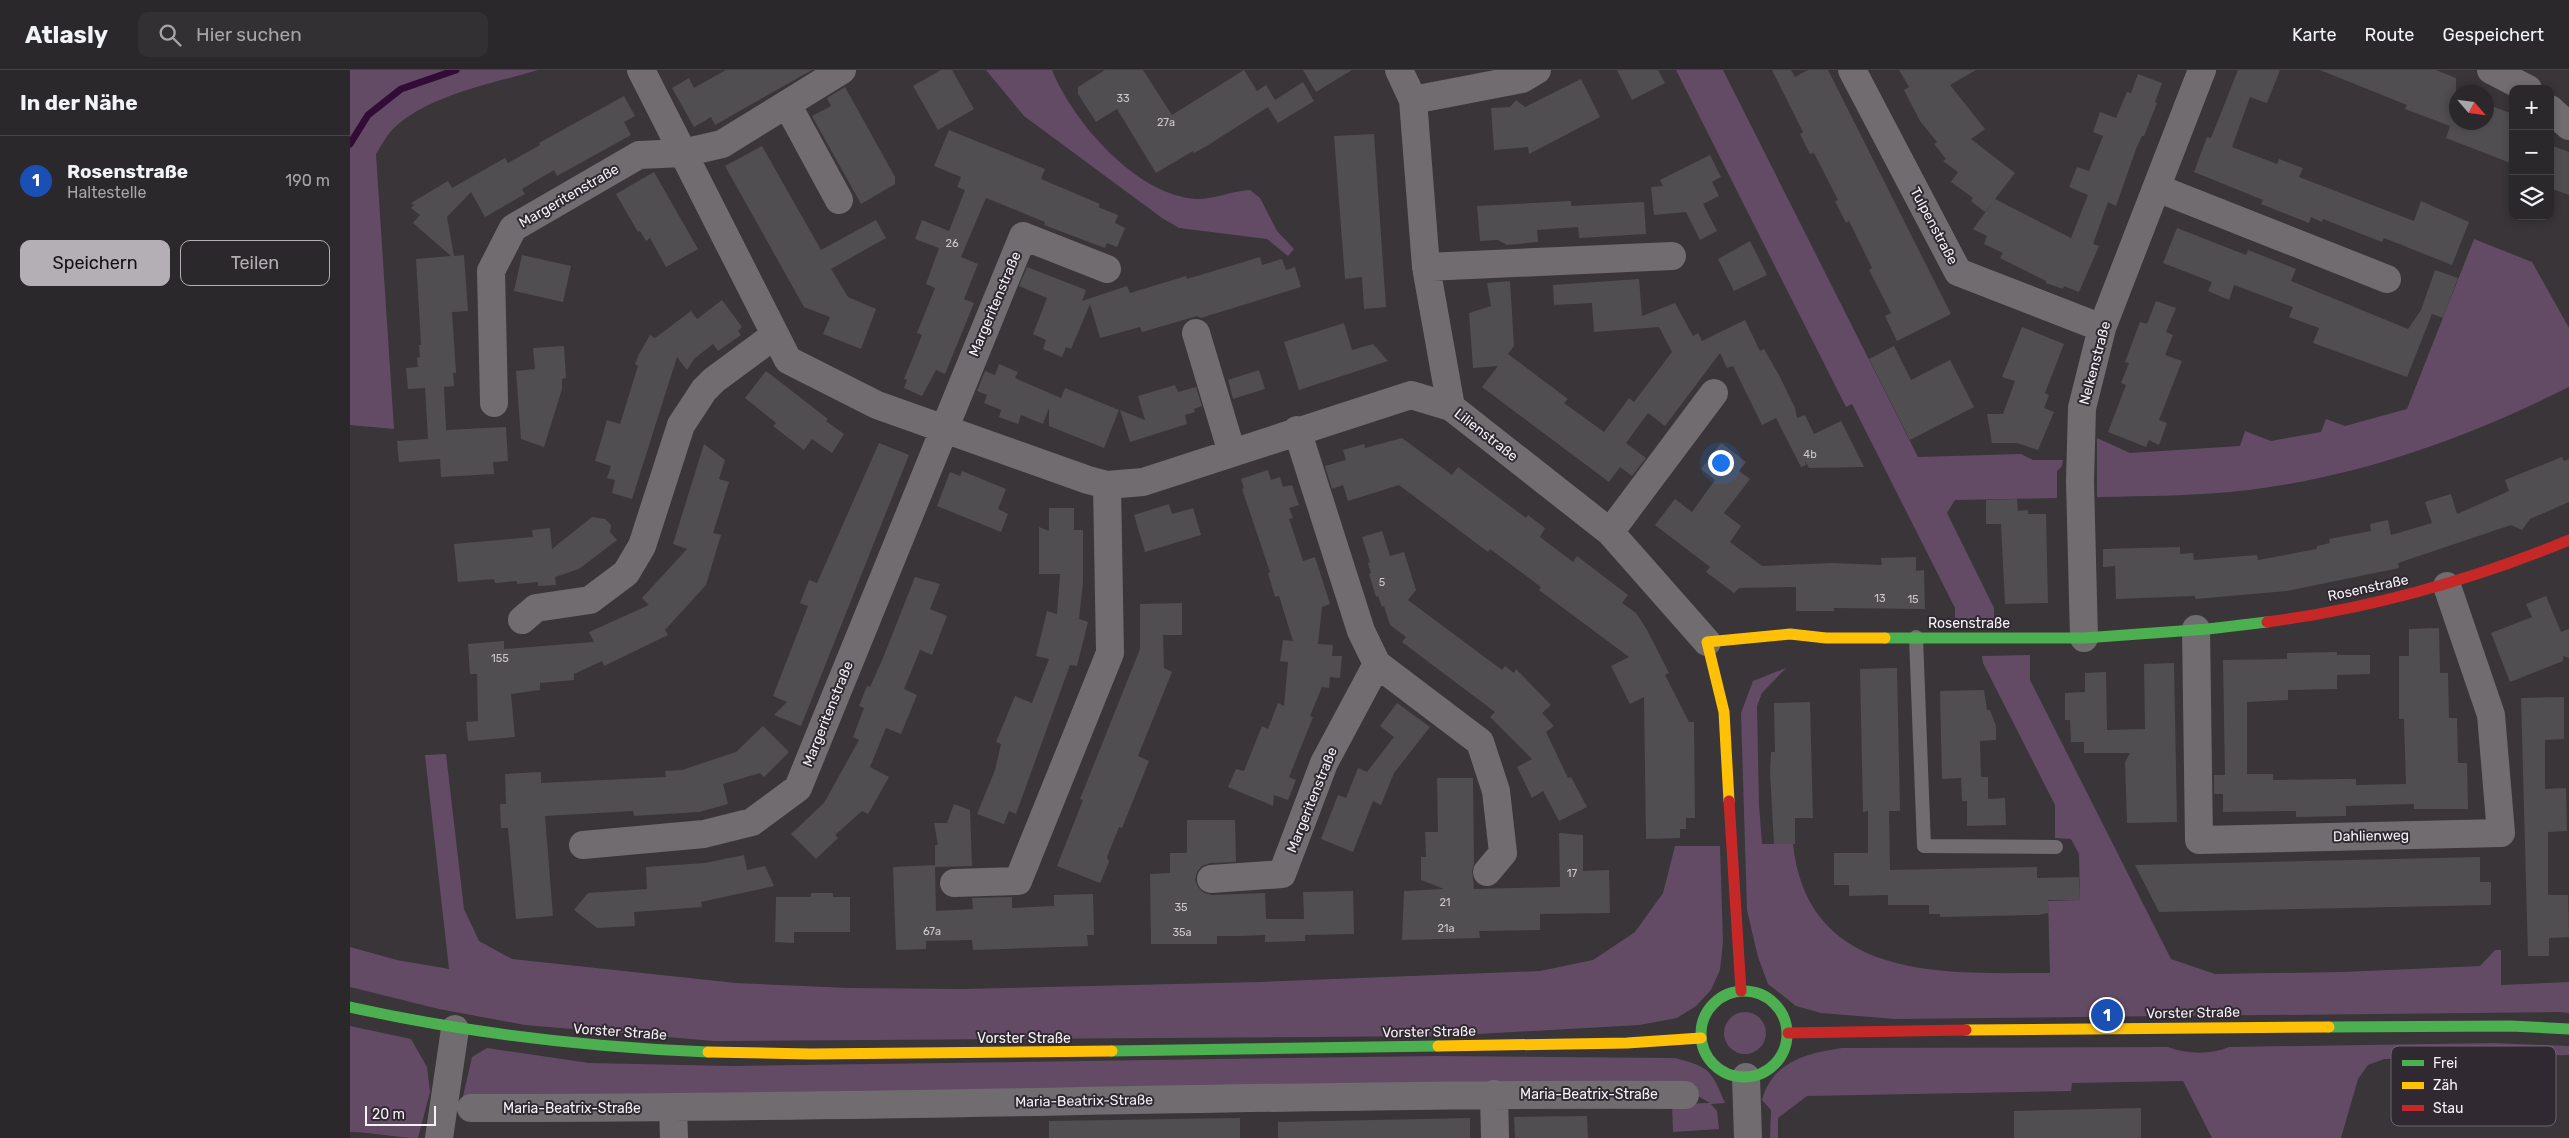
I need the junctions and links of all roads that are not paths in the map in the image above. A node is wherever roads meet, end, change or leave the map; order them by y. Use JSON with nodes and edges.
{"nodes":[{"id":1,"x":641,"y":70,"type":"edge"},
{"id":2,"x":842,"y":70,"type":"edge"},
{"id":3,"x":1399,"y":70,"type":"edge"},
{"id":4,"x":1537,"y":70,"type":"edge"},
{"id":5,"x":1852,"y":70,"type":"edge"},
{"id":6,"x":2202,"y":70,"type":"edge"},
{"id":7,"x":2491,"y":70,"type":"edge"},
{"id":8,"x":2520,"y":85,"type":"edge"},
{"id":9,"x":1413,"y":100,"type":"junction"},
{"id":10,"x":787,"y":104,"type":"junction"},
{"id":11,"x":2554,"y":113,"type":"edge"},
{"id":12,"x":2569,"y":126,"type":"edge"},
{"id":13,"x":683,"y":153,"type":"junction"},
{"id":14,"x":2157,"y":188,"type":"junction"},
{"id":15,"x":839,"y":200,"type":"dead end"},
{"id":16,"x":1672,"y":256,"type":"dead end"},
{"id":17,"x":1426,"y":267,"type":"junction"},
{"id":18,"x":1107,"y":269,"type":"dead end"},
{"id":19,"x":2387,"y":279,"type":"dead end"},
{"id":20,"x":2102,"y":328,"type":"junction"},
{"id":21,"x":1196,"y":333,"type":"dead end"},
{"id":22,"x":776,"y":335,"type":"junction"},
{"id":23,"x":1714,"y":393,"type":"dead end"},
{"id":24,"x":494,"y":403,"type":"dead end"},
{"id":25,"x":1451,"y":407,"type":"junction"},
{"id":26,"x":945,"y":428,"type":"junction"},
{"id":27,"x":1297,"y":430,"type":"junction"},
{"id":28,"x":1232,"y":453,"type":"junction"},
{"id":29,"x":1107,"y":485,"type":"junction"},
{"id":30,"x":1610,"y":532,"type":"junction"},
{"id":31,"x":2569,"y":540,"type":"edge"},
{"id":32,"x":2447,"y":586,"type":"junction"},
{"id":33,"x":522,"y":620,"type":"dead end"},
{"id":34,"x":2196,"y":629,"type":"junction"},
{"id":35,"x":1916,"y":637,"type":"junction"},
{"id":36,"x":2084,"y":638,"type":"junction"},
{"id":37,"x":1707,"y":642,"type":"junction"},
{"id":38,"x":1376,"y":664,"type":"junction"},
{"id":39,"x":583,"y":845,"type":"dead end"},
{"id":40,"x":2056,"y":847,"type":"dead end"},
{"id":41,"x":1487,"y":872,"type":"dead end"},
{"id":42,"x":1211,"y":879,"type":"dead end"},
{"id":43,"x":954,"y":882,"type":"dead end"},
{"id":44,"x":1741,"y":990,"type":"junction"},
{"id":45,"x":350,"y":1007,"type":"edge"},
{"id":46,"x":455,"y":1028,"type":"junction"},
{"id":47,"x":2569,"y":1029,"type":"edge"},
{"id":48,"x":1788,"y":1033,"type":"junction"},
{"id":49,"x":1701,"y":1038,"type":"junction"},
{"id":50,"x":1746,"y":1077,"type":"junction"},
{"id":51,"x":1494,"y":1094,"type":"junction"},
{"id":52,"x":1685,"y":1095,"type":"dead end"},
{"id":53,"x":471,"y":1108,"type":"dead end"},
{"id":54,"x":673,"y":1109,"type":"junction"},
{"id":55,"x":439,"y":1138,"type":"edge"},
{"id":56,"x":674,"y":1138,"type":"edge"},
{"id":57,"x":1495,"y":1138,"type":"edge"},
{"id":58,"x":1748,"y":1138,"type":"edge"}],
"edges":[{"from":1,"to":13,"type":"street"},
{"from":2,"to":10,"type":"street","name":"Margeritenstraße"},
{"from":3,"to":9,"type":"street","name":"Lilienstraße"},
{"from":4,"to":9,"type":"street"},
{"from":5,"to":20,"type":"street","name":"Tulpenstraße"},
{"from":6,"to":14,"type":"street","name":"Nelkenstraße"},
{"from":7,"to":8,"type":"street"},
{"from":9,"to":17,"type":"street","name":"Lilienstraße"},
{"from":10,"to":13,"type":"street","name":"Margeritenstraße"},
{"from":10,"to":15,"type":"street"},
{"from":11,"to":12,"type":"street"},
{"from":13,"to":22,"type":"street"},
{"from":13,"to":24,"type":"street","name":"Margeritenstraße"},
{"from":14,"to":19,"type":"street"},
{"from":14,"to":20,"type":"street","name":"Nelkenstraße"},
{"from":16,"to":17,"type":"street"},
{"from":17,"to":25,"type":"street","name":"Lilienstraße"},
{"from":18,"to":26,"type":"street","name":"Margeritenstraße"},
{"from":20,"to":36,"type":"street","name":"Nelkenstraße"},
{"from":21,"to":28,"type":"street"},
{"from":22,"to":26,"type":"street"},
{"from":22,"to":33,"type":"street"},
{"from":23,"to":30,"type":"street"},
{"from":25,"to":27,"type":"street"},
{"from":25,"to":30,"type":"street","name":"Lilienstraße"},
{"from":26,"to":29,"type":"street"},
{"from":26,"to":39,"type":"street","name":"Margeritenstraße"},
{"from":27,"to":28,"type":"street"},
{"from":27,"to":38,"type":"street"},
{"from":28,"to":29,"type":"street"},
{"from":29,"to":43,"type":"street"},
{"from":30,"to":37,"type":"street","name":"Lilienstraße"},
{"from":31,"to":32,"type":"main road","name":"Rosenstraße"},
{"from":32,"to":34,"type":"main road","name":"Rosenstraße"},
{"from":32,"to":34,"type":"street","name":"Dahlienweg"},
{"from":34,"to":36,"type":"main road","name":"Rosenstraße"},
{"from":35,"to":36,"type":"main road","name":"Rosenstraße"},
{"from":35,"to":37,"type":"main road","name":"Rosenstraße"},
{"from":35,"to":40,"type":"lane"},
{"from":37,"to":44,"type":"main road"},
{"from":38,"to":41,"type":"street"},
{"from":38,"to":42,"type":"street","name":"Margeritenstraße"},
{"from":44,"to":48,"type":"main road"},
{"from":44,"to":49,"type":"main road"},
{"from":45,"to":46,"type":"main road","name":"Vorster Straße"},
{"from":46,"to":49,"type":"main road","name":"Vorster Straße"},
{"from":46,"to":55,"type":"street"},
{"from":47,"to":48,"type":"main road","name":"Vorster Straße"},
{"from":48,"to":50,"type":"main road"},
{"from":49,"to":50,"type":"main road"},
{"from":50,"to":58,"type":"street"},
{"from":51,"to":52,"type":"street","name":"Maria-Beatrix-Straße"},
{"from":51,"to":54,"type":"street","name":"Maria-Beatrix-Straße"},
{"from":51,"to":57,"type":"street"},
{"from":53,"to":54,"type":"street","name":"Maria-Beatrix-Straße"},
{"from":54,"to":56,"type":"street"}]}
